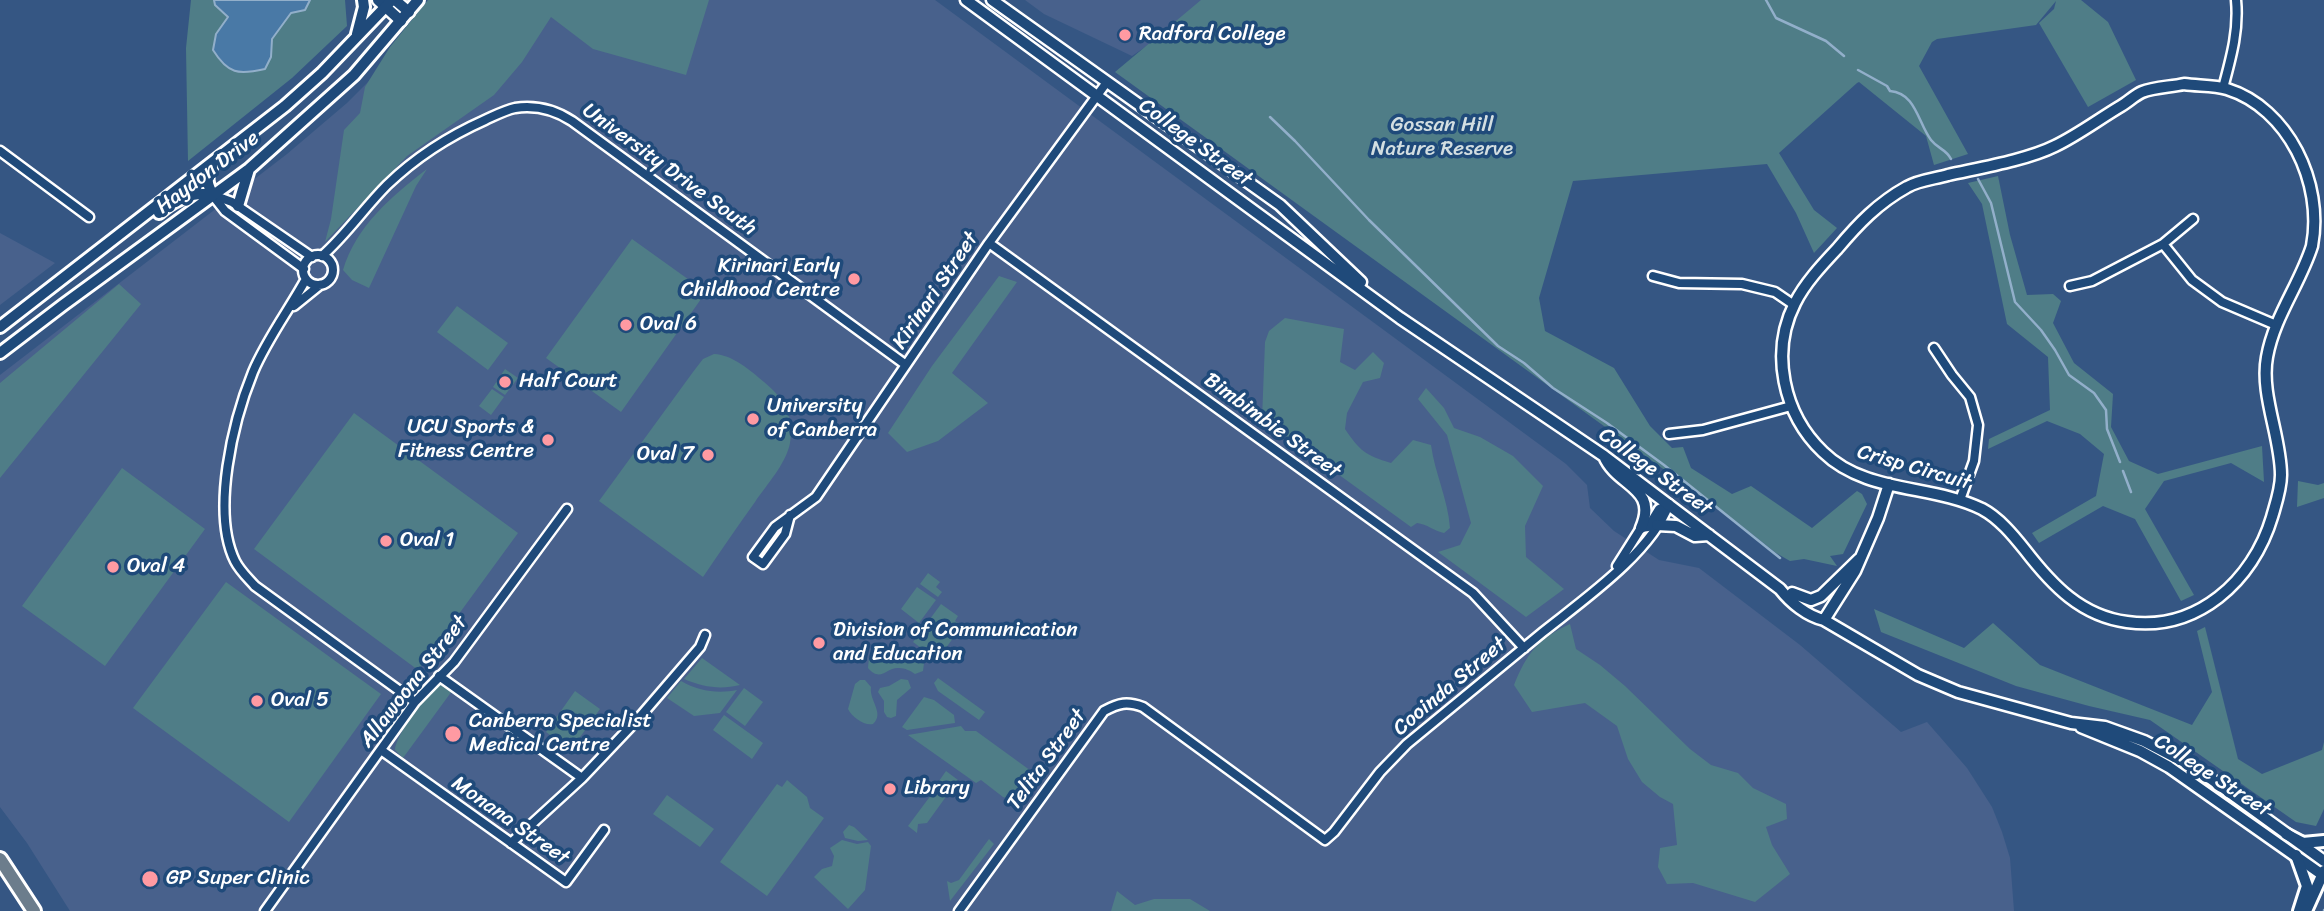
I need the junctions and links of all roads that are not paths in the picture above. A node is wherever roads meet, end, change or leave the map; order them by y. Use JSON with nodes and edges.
{"nodes":[{"id":1,"x":363,"y":0,"type":"edge"},
{"id":2,"x":418,"y":0,"type":"edge"},
{"id":3,"x":966,"y":0,"type":"edge"},
{"id":4,"x":992,"y":0,"type":"edge"},
{"id":5,"x":2236,"y":0,"type":"edge"},
{"id":6,"x":387,"y":2,"type":"edge"},
{"id":7,"x":405,"y":16,"type":"junction"},
{"id":8,"x":357,"y":37,"type":"junction"},
{"id":9,"x":1107,"y":82,"type":"junction"},
{"id":10,"x":2223,"y":88,"type":"junction"},
{"id":11,"x":1096,"y":95,"type":"junction"},
{"id":12,"x":0,"y":151,"type":"edge"},
{"id":13,"x":218,"y":158,"type":"junction"},
{"id":14,"x":248,"y":169,"type":"junction"},
{"id":15,"x":213,"y":195,"type":"junction"},
{"id":16,"x":238,"y":206,"type":"junction"},
{"id":17,"x":89,"y":217,"type":"dead end"},
{"id":18,"x":2193,"y":219,"type":"dead end"},
{"id":19,"x":127,"y":229,"type":"junction"},
{"id":20,"x":340,"y":241,"type":"junction"},
{"id":21,"x":989,"y":243,"type":"junction"},
{"id":22,"x":2163,"y":244,"type":"junction"},
{"id":23,"x":2313,"y":244,"type":"junction"},
{"id":24,"x":2324,"y":247,"type":"edge"},
{"id":25,"x":317,"y":257,"type":"junction"},
{"id":26,"x":331,"y":264,"type":"junction"},
{"id":27,"x":304,"y":269,"type":"junction"},
{"id":28,"x":1653,"y":276,"type":"dead end"},
{"id":29,"x":306,"y":279,"type":"junction"},
{"id":30,"x":320,"y":285,"type":"junction"},
{"id":31,"x":2070,"y":286,"type":"dead end"},
{"id":32,"x":1794,"y":305,"type":"junction"},
{"id":33,"x":289,"y":310,"type":"junction"},
{"id":34,"x":1400,"y":318,"type":"junction"},
{"id":35,"x":2276,"y":325,"type":"junction"},
{"id":36,"x":0,"y":327,"type":"edge"},
{"id":37,"x":1934,"y":348,"type":"dead end"},
{"id":38,"x":0,"y":353,"type":"edge"},
{"id":39,"x":906,"y":365,"type":"junction"},
{"id":40,"x":1791,"y":406,"type":"junction"},
{"id":41,"x":1669,"y":435,"type":"dead end"},
{"id":42,"x":1604,"y":456,"type":"junction"},
{"id":43,"x":1889,"y":484,"type":"junction"},
{"id":44,"x":1960,"y":500,"type":"junction"},
{"id":45,"x":1669,"y":504,"type":"junction"},
{"id":46,"x":567,"y":509,"type":"dead end"},
{"id":47,"x":790,"y":515,"type":"junction"},
{"id":48,"x":1657,"y":525,"type":"junction"},
{"id":49,"x":1641,"y":528,"type":"junction"},
{"id":50,"x":1709,"y":535,"type":"junction"},
{"id":51,"x":1860,"y":559,"type":"junction"},
{"id":52,"x":1612,"y":575,"type":"junction"},
{"id":53,"x":1780,"y":589,"type":"junction"},
{"id":54,"x":1792,"y":593,"type":"junction"},
{"id":55,"x":1825,"y":620,"type":"junction"},
{"id":56,"x":705,"y":635,"type":"dead end"},
{"id":57,"x":1524,"y":648,"type":"junction"},
{"id":58,"x":439,"y":676,"type":"junction"},
{"id":59,"x":415,"y":702,"type":"junction"},
{"id":60,"x":2071,"y":723,"type":"junction"},
{"id":61,"x":381,"y":750,"type":"junction"},
{"id":62,"x":582,"y":778,"type":"junction"},
{"id":63,"x":604,"y":830,"type":"dead end"},
{"id":64,"x":2286,"y":834,"type":"junction"},
{"id":65,"x":1325,"y":840,"type":"joint"},
{"id":66,"x":2324,"y":841,"type":"edge"},
{"id":67,"x":511,"y":843,"type":"junction"},
{"id":68,"x":2296,"y":855,"type":"junction"},
{"id":69,"x":0,"y":859,"type":"edge"},
{"id":70,"x":2324,"y":861,"type":"edge"},
{"id":71,"x":2324,"y":874,"type":"edge"},
{"id":72,"x":34,"y":911,"type":"edge"},
{"id":73,"x":265,"y":911,"type":"edge"},
{"id":74,"x":959,"y":911,"type":"edge"},
{"id":75,"x":2298,"y":911,"type":"edge"},
{"id":76,"x":2306,"y":911,"type":"edge"}],
"edges":[{"from":1,"to":8,"type":"main road"},
{"from":2,"to":7,"type":"main road","name":"Haydon Drive"},
{"from":3,"to":11,"type":"street","name":"College Street"},
{"from":4,"to":9,"type":"street","name":"College Street"},
{"from":5,"to":10,"type":"street"},
{"from":6,"to":7,"type":"street"},
{"from":6,"to":8,"type":"main road","name":"Haydon Drive"},
{"from":7,"to":14,"type":"main road","name":"Haydon Drive"},
{"from":8,"to":13,"type":"main road","name":"Haydon Drive"},
{"from":9,"to":11,"type":"street","name":"Kirinari Street"},
{"from":9,"to":34,"type":"street","name":"College Street"},
{"from":10,"to":23,"type":"street","name":"Crisp Circuit"},
{"from":10,"to":32,"type":"street","name":"Crisp Circuit"},
{"from":11,"to":21,"type":"street","name":"Kirinari Street"},
{"from":11,"to":34,"type":"street","name":"College Street"},
{"from":12,"to":17,"type":"street"},
{"from":13,"to":15,"type":"main road"},
{"from":13,"to":19,"type":"main road","name":"Haydon Drive"},
{"from":14,"to":15,"type":"main road","name":"Haydon Drive"},
{"from":14,"to":16,"type":"main road"},
{"from":15,"to":16,"type":"street"},
{"from":15,"to":19,"type":"main road"},
{"from":15,"to":27,"type":"street"},
{"from":15,"to":38,"type":"main road","name":"Haydon Drive"},
{"from":16,"to":25,"type":"street"},
{"from":18,"to":22,"type":"street"},
{"from":19,"to":36,"type":"main road","name":"Haydon Drive"},
{"from":20,"to":25,"type":"street","name":"University Drive South"},
{"from":20,"to":26,"type":"street","name":"University Drive South"},
{"from":20,"to":39,"type":"street","name":"University Drive South"},
{"from":21,"to":39,"type":"street","name":"Kirinari Street"},
{"from":21,"to":57,"type":"street","name":"Bimbimbie Street"},
{"from":22,"to":31,"type":"street"},
{"from":22,"to":35,"type":"street"},
{"from":23,"to":24,"type":"street"},
{"from":23,"to":35,"type":"street","name":"Crisp Circuit"},
{"from":25,"to":26,"type":"street"},
{"from":25,"to":27,"type":"street"},
{"from":26,"to":30,"type":"street"},
{"from":27,"to":29,"type":"street"},
{"from":28,"to":32,"type":"street"},
{"from":29,"to":30,"type":"street"},
{"from":29,"to":33,"type":"street"},
{"from":30,"to":33,"type":"street"},
{"from":32,"to":40,"type":"street","name":"Crisp Circuit"},
{"from":33,"to":59,"type":"street"},
{"from":34,"to":42,"type":"street","name":"College Street"},
{"from":35,"to":44,"type":"street","name":"Crisp Circuit"},
{"from":37,"to":44,"type":"street"},
{"from":39,"to":47,"type":"street","name":"Kirinari Street"},
{"from":40,"to":41,"type":"street"},
{"from":40,"to":43,"type":"street","name":"Crisp Circuit"},
{"from":42,"to":45,"type":"street","name":"College Street"},
{"from":42,"to":49,"type":"street"},
{"from":43,"to":44,"type":"street","name":"Crisp Circuit"},
{"from":43,"to":51,"type":"street"},
{"from":45,"to":48,"type":"street","name":"Cooinda Street"},
{"from":45,"to":49,"type":"street","name":"Cooinda Street"},
{"from":45,"to":50,"type":"street","name":"College Street"},
{"from":46,"to":58,"type":"street","name":"Allawoona Street"},
{"from":47,"to":47,"type":"street","name":"Kirinari Street"},
{"from":48,"to":50,"type":"street"},
{"from":48,"to":52,"type":"street","name":"Cooinda Street"},
{"from":49,"to":52,"type":"street","name":"Cooinda Street"},
{"from":50,"to":53,"type":"street","name":"College Street"},
{"from":51,"to":54,"type":"street"},
{"from":51,"to":55,"type":"street"},
{"from":52,"to":57,"type":"street","name":"Cooinda Street"},
{"from":53,"to":54,"type":"street","name":"College Street"},
{"from":53,"to":55,"type":"street","name":"College Street"},
{"from":54,"to":55,"type":"street","name":"College Street"},
{"from":55,"to":60,"type":"street","name":"College Street"},
{"from":56,"to":62,"type":"street"},
{"from":57,"to":65,"type":"street","name":"Cooinda Street"},
{"from":58,"to":59,"type":"street","name":"Allawoona Street"},
{"from":58,"to":62,"type":"street"},
{"from":59,"to":61,"type":"street","name":"Allawoona Street"},
{"from":60,"to":64,"type":"street","name":"College Street"},
{"from":60,"to":68,"type":"street","name":"College Street"},
{"from":61,"to":67,"type":"street","name":"Monana Street"},
{"from":61,"to":73,"type":"street","name":"Allawoona Street"},
{"from":62,"to":67,"type":"street"},
{"from":63,"to":67,"type":"street","name":"Monana Street"},
{"from":64,"to":66,"type":"main road"},
{"from":64,"to":70,"type":"street","name":"College Street"},
{"from":65,"to":74,"type":"street","name":"Telita Street"},
{"from":68,"to":71,"type":"street","name":"College Street"},
{"from":68,"to":75,"type":"main road"},
{"from":69,"to":72,"type":"main road"},
{"from":71,"to":76,"type":"main road"}]}
